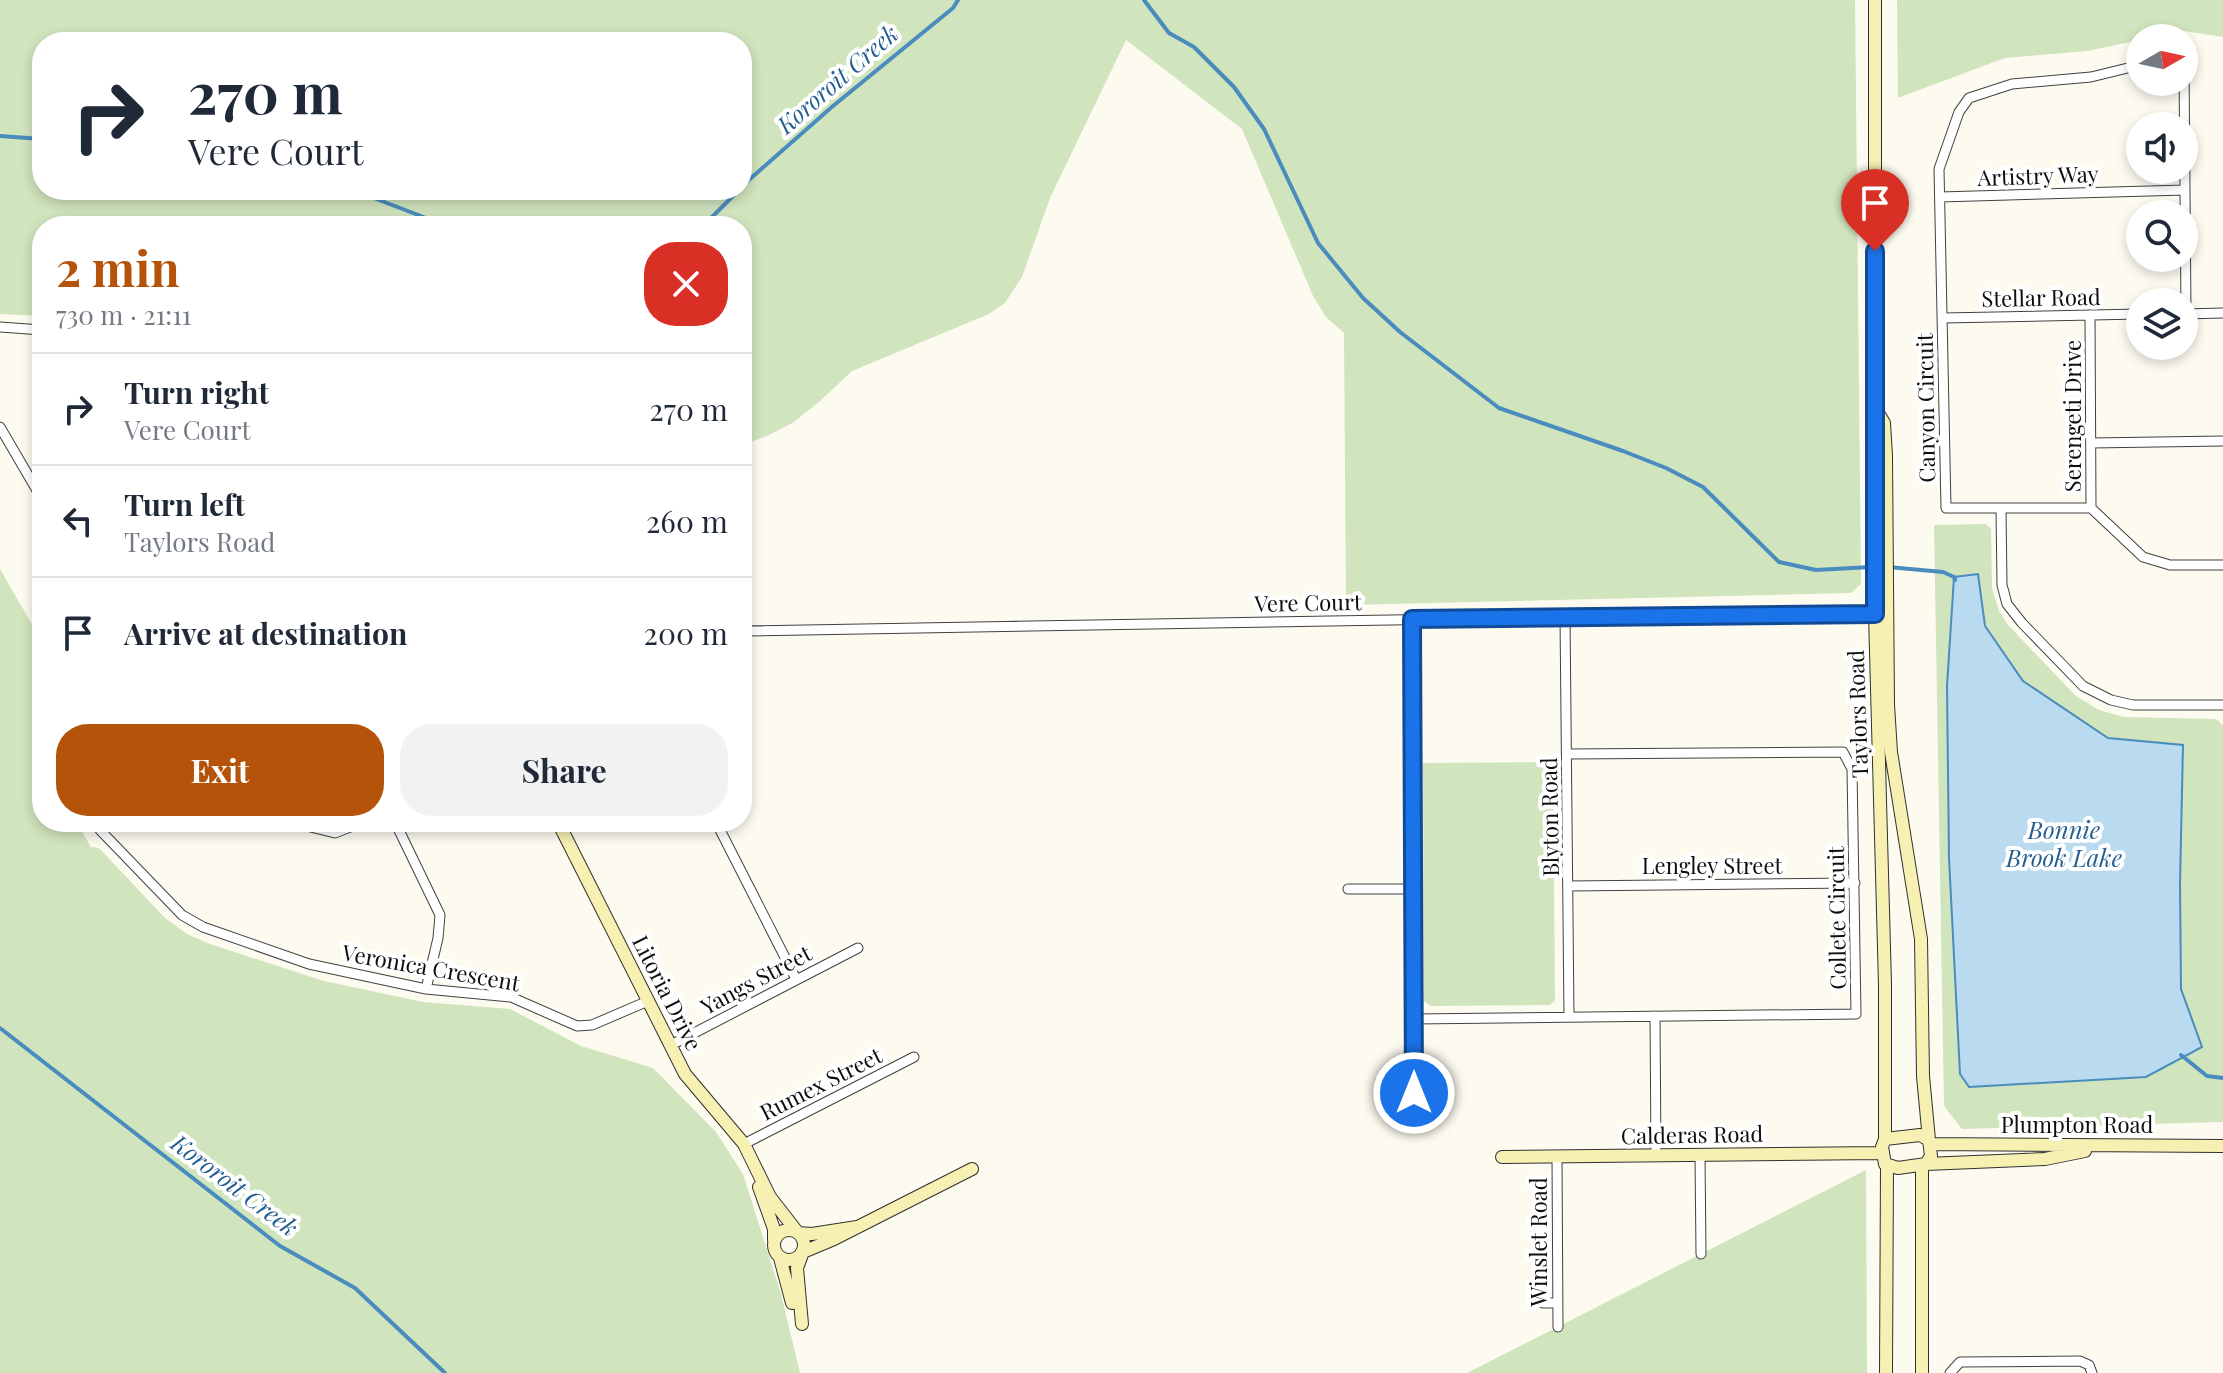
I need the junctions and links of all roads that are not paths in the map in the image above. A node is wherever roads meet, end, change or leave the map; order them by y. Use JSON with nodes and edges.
{"nodes":[{"id":1,"x":1875,"y":0,"type":"edge"},
{"id":2,"x":2126,"y":68,"type":"edge"},
{"id":3,"x":2184,"y":96,"type":"edge"},
{"id":4,"x":2185,"y":190,"type":"junction"},
{"id":5,"x":1940,"y":197,"type":"junction"},
{"id":6,"x":2185,"y":288,"type":"edge"},
{"id":7,"x":2223,"y":313,"type":"edge"},
{"id":8,"x":2126,"y":314,"type":"edge"},
{"id":9,"x":2198,"y":314,"type":"edge"},
{"id":10,"x":2090,"y":315,"type":"junction"},
{"id":11,"x":1943,"y":318,"type":"junction"},
{"id":12,"x":0,"y":327,"type":"edge"},
{"id":13,"x":32,"y":329,"type":"edge"},
{"id":14,"x":1875,"y":408,"type":"junction"},
{"id":15,"x":0,"y":427,"type":"edge"},
{"id":16,"x":2223,"y":441,"type":"edge"},
{"id":17,"x":2091,"y":443,"type":"junction"},
{"id":18,"x":32,"y":482,"type":"edge"},
{"id":19,"x":2091,"y":508,"type":"junction"},
{"id":20,"x":2001,"y":509,"type":"junction"},
{"id":21,"x":2223,"y":565,"type":"edge"},
{"id":22,"x":1875,"y":614,"type":"junction"},
{"id":23,"x":1565,"y":617,"type":"junction"},
{"id":24,"x":1412,"y":619,"type":"junction"},
{"id":25,"x":752,"y":631,"type":"edge"},
{"id":26,"x":2223,"y":705,"type":"edge"},
{"id":27,"x":1568,"y":754,"type":"junction"},
{"id":28,"x":106,"y":832,"type":"edge"},
{"id":29,"x":400,"y":832,"type":"edge"},
{"id":30,"x":563,"y":832,"type":"edge"},
{"id":31,"x":721,"y":832,"type":"edge"},
{"id":32,"x":1855,"y":883,"type":"junction"},
{"id":33,"x":1569,"y":886,"type":"junction"},
{"id":34,"x":1348,"y":889,"type":"dead end"},
{"id":35,"x":1412,"y":889,"type":"junction"},
{"id":36,"x":858,"y":948,"type":"dead end"},
{"id":37,"x":796,"y":979,"type":"junction"},
{"id":38,"x":426,"y":989,"type":"junction"},
{"id":39,"x":648,"y":1001,"type":"junction"},
{"id":40,"x":1655,"y":1016,"type":"junction"},
{"id":41,"x":1569,"y":1017,"type":"junction"},
{"id":42,"x":1413,"y":1019,"type":"junction"},
{"id":43,"x":671,"y":1045,"type":"junction"},
{"id":44,"x":914,"y":1057,"type":"dead end"},
{"id":45,"x":1414,"y":1093,"type":"dead end"},
{"id":46,"x":1885,"y":1139,"type":"junction"},
{"id":47,"x":1929,"y":1142,"type":"junction"},
{"id":48,"x":744,"y":1144,"type":"junction"},
{"id":49,"x":2108,"y":1146,"type":"junction"},
{"id":50,"x":2223,"y":1146,"type":"edge"},
{"id":51,"x":1882,"y":1153,"type":"junction"},
{"id":52,"x":1700,"y":1155,"type":"junction"},
{"id":53,"x":1656,"y":1156,"type":"junction"},
{"id":54,"x":1502,"y":1157,"type":"dead end"},
{"id":55,"x":1557,"y":1157,"type":"junction"},
{"id":56,"x":1887,"y":1166,"type":"junction"},
{"id":57,"x":1924,"y":1166,"type":"junction"},
{"id":58,"x":972,"y":1169,"type":"dead end"},
{"id":59,"x":756,"y":1172,"type":"junction"},
{"id":60,"x":857,"y":1227,"type":"junction"},
{"id":61,"x":798,"y":1233,"type":"junction"},
{"id":62,"x":774,"y":1240,"type":"junction"},
{"id":63,"x":803,"y":1252,"type":"junction"},
{"id":64,"x":1701,"y":1254,"type":"dead end"},
{"id":65,"x":780,"y":1258,"type":"junction"},
{"id":66,"x":1543,"y":1303,"type":"dead end"},
{"id":67,"x":1557,"y":1303,"type":"junction"},
{"id":68,"x":1558,"y":1327,"type":"dead end"},
{"id":69,"x":1886,"y":1373,"type":"edge"},
{"id":70,"x":1922,"y":1373,"type":"edge"},
{"id":71,"x":1950,"y":1373,"type":"edge"},
{"id":72,"x":2092,"y":1373,"type":"edge"}],
"edges":[{"from":1,"to":14,"type":"street","name":"Taylors Road"},
{"from":2,"to":5,"type":"street","name":"Canyon Circuit"},
{"from":3,"to":4,"type":"street"},
{"from":4,"to":5,"type":"street","name":"Artistry Way"},
{"from":4,"to":6,"type":"street"},
{"from":5,"to":11,"type":"street","name":"Canyon Circuit"},
{"from":7,"to":9,"type":"street"},
{"from":8,"to":10,"type":"street","name":"Stellar Road"},
{"from":10,"to":11,"type":"street","name":"Stellar Road"},
{"from":10,"to":17,"type":"street","name":"Serengeti Drive"},
{"from":11,"to":20,"type":"street","name":"Canyon Circuit"},
{"from":12,"to":13,"type":"street"},
{"from":14,"to":22,"type":"street","name":"Taylors Road"},
{"from":14,"to":47,"type":"street"},
{"from":15,"to":18,"type":"street"},
{"from":16,"to":17,"type":"street"},
{"from":17,"to":19,"type":"street","name":"Serengeti Drive"},
{"from":19,"to":20,"type":"street","name":"Canyon Circuit"},
{"from":19,"to":21,"type":"street","name":"Serengeti Drive"},
{"from":20,"to":26,"type":"street"},
{"from":22,"to":23,"type":"street","name":"Vere Court"},
{"from":22,"to":46,"type":"street","name":"Taylors Road"},
{"from":23,"to":24,"type":"street","name":"Vere Court"},
{"from":23,"to":27,"type":"street","name":"Blyton Road"},
{"from":24,"to":25,"type":"street","name":"Vere Court"},
{"from":24,"to":35,"type":"street"},
{"from":27,"to":32,"type":"street","name":"Collete Circuit"},
{"from":27,"to":33,"type":"street","name":"Blyton Road"},
{"from":28,"to":38,"type":"street","name":"Veronica Crescent"},
{"from":29,"to":38,"type":"street"},
{"from":30,"to":39,"type":"street","name":"Litoria Drive"},
{"from":31,"to":37,"type":"street"},
{"from":32,"to":33,"type":"street","name":"Lengley Street"},
{"from":32,"to":40,"type":"street","name":"Collete Circuit"},
{"from":33,"to":41,"type":"street","name":"Blyton Road"},
{"from":34,"to":35,"type":"street"},
{"from":35,"to":42,"type":"street"},
{"from":36,"to":37,"type":"street","name":"Yangs Street"},
{"from":37,"to":43,"type":"street","name":"Yangs Street"},
{"from":38,"to":39,"type":"street","name":"Veronica Crescent"},
{"from":39,"to":43,"type":"street","name":"Litoria Drive"},
{"from":40,"to":41,"type":"street","name":"Collete Circuit"},
{"from":40,"to":53,"type":"street"},
{"from":41,"to":42,"type":"street","name":"Collete Circuit"},
{"from":42,"to":45,"type":"street"},
{"from":43,"to":48,"type":"street","name":"Litoria Drive"},
{"from":44,"to":48,"type":"street","name":"Rumex Street"},
{"from":46,"to":47,"type":"street","name":"Plumpton Road"},
{"from":46,"to":51,"type":"street","name":"Taylors Road"},
{"from":47,"to":49,"type":"street","name":"Plumpton Road"},
{"from":47,"to":57,"type":"street"},
{"from":48,"to":59,"type":"street","name":"Litoria Drive"},
{"from":49,"to":50,"type":"street","name":"Plumpton Road"},
{"from":49,"to":57,"type":"street"},
{"from":51,"to":52,"type":"street","name":"Calderas Road"},
{"from":51,"to":56,"type":"street"},
{"from":52,"to":53,"type":"street","name":"Calderas Road"},
{"from":52,"to":64,"type":"street"},
{"from":53,"to":55,"type":"street","name":"Calderas Road"},
{"from":54,"to":55,"type":"street","name":"Calderas Road"},
{"from":55,"to":67,"type":"street","name":"Winslet Road"},
{"from":56,"to":57,"type":"street"},
{"from":56,"to":69,"type":"street"},
{"from":57,"to":70,"type":"street"},
{"from":58,"to":60,"type":"street"},
{"from":59,"to":61,"type":"street","name":"Litoria Drive"},
{"from":59,"to":62,"type":"street","name":"Litoria Drive"},
{"from":60,"to":61,"type":"street"},
{"from":60,"to":63,"type":"street"},
{"from":61,"to":62,"type":"street"},
{"from":61,"to":63,"type":"street","name":"Litoria Drive"},
{"from":62,"to":65,"type":"street","name":"Litoria Drive"},
{"from":63,"to":65,"type":"street"},
{"from":63,"to":65,"type":"street","name":"Litoria Drive"},
{"from":66,"to":67,"type":"street"},
{"from":67,"to":68,"type":"street","name":"Winslet Road"},
{"from":71,"to":72,"type":"street"}]}
